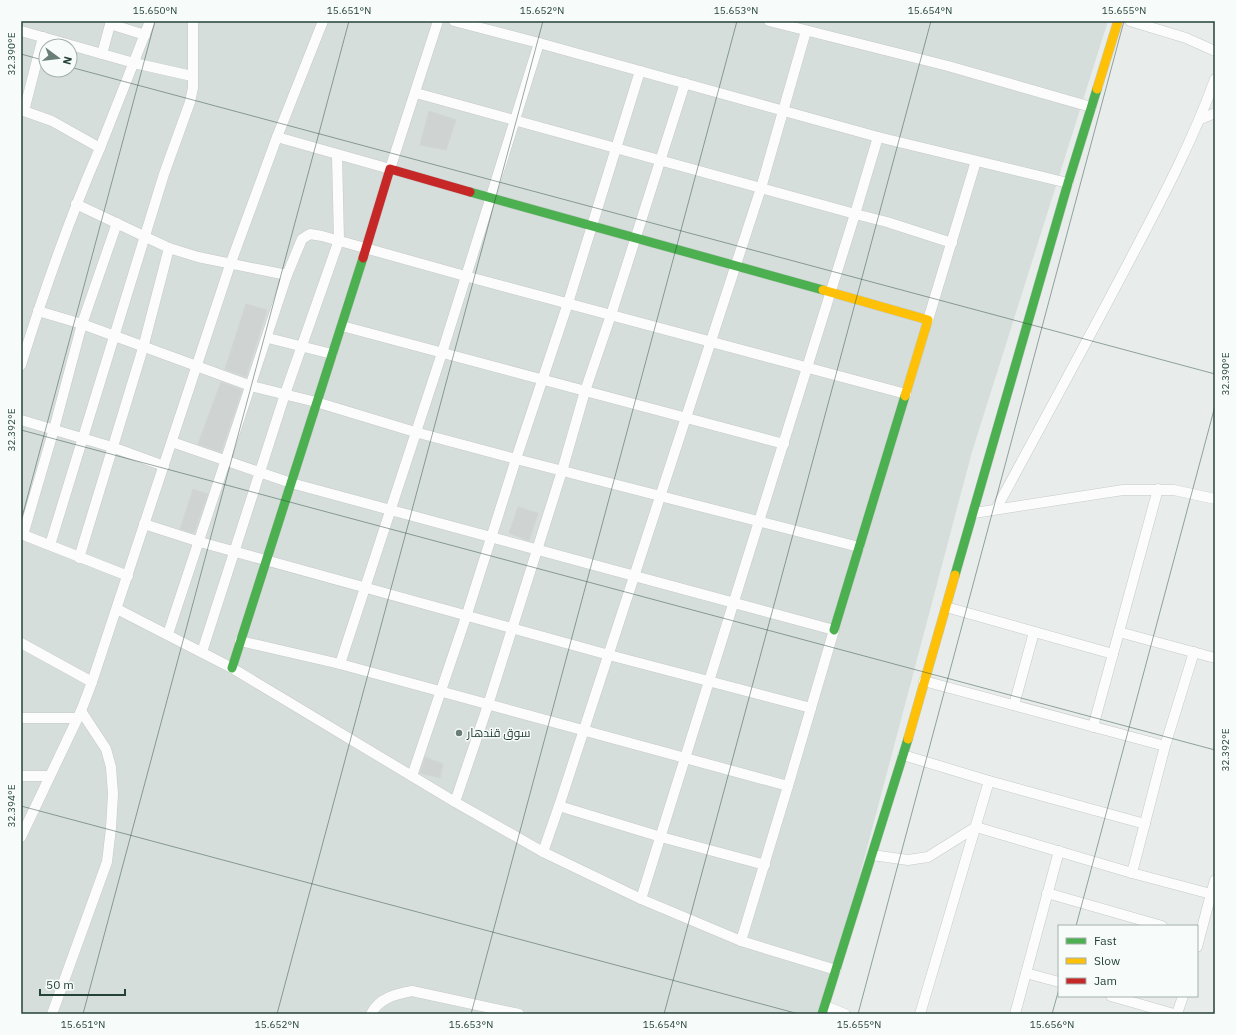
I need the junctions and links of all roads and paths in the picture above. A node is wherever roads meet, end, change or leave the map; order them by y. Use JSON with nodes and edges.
{"nodes":[{"id":1,"x":150,"y":21,"type":"edge"},
{"id":2,"x":193,"y":21,"type":"edge"},
{"id":3,"x":323,"y":21,"type":"edge"},
{"id":4,"x":438,"y":21,"type":"edge"},
{"id":5,"x":454,"y":21,"type":"edge"},
{"id":6,"x":769,"y":21,"type":"edge"},
{"id":7,"x":1118,"y":21,"type":"edge"},
{"id":8,"x":1130,"y":21,"type":"edge"},
{"id":9,"x":111,"y":23,"type":"edge"},
{"id":10,"x":21,"y":31,"type":"edge"},
{"id":11,"x":806,"y":31,"type":"junction"},
{"id":12,"x":145,"y":35,"type":"junction"},
{"id":13,"x":43,"y":37,"type":"junction"},
{"id":14,"x":539,"y":43,"type":"junction"},
{"id":15,"x":1215,"y":51,"type":"edge"},
{"id":16,"x":102,"y":54,"type":"junction"},
{"id":17,"x":134,"y":63,"type":"junction"},
{"id":18,"x":640,"y":71,"type":"junction"},
{"id":19,"x":192,"y":76,"type":"junction"},
{"id":20,"x":1215,"y":79,"type":"edge"},
{"id":21,"x":685,"y":83,"type":"junction"},
{"id":22,"x":416,"y":93,"type":"junction"},
{"id":23,"x":1091,"y":107,"type":"junction"},
{"id":24,"x":23,"y":111,"type":"edge"},
{"id":25,"x":783,"y":111,"type":"junction"},
{"id":26,"x":1215,"y":113,"type":"edge"},
{"id":27,"x":514,"y":118,"type":"junction"},
{"id":28,"x":1201,"y":119,"type":"junction"},
{"id":29,"x":277,"y":137,"type":"junction"},
{"id":30,"x":878,"y":137,"type":"junction"},
{"id":31,"x":100,"y":148,"type":"junction"},
{"id":32,"x":616,"y":148,"type":"junction"},
{"id":33,"x":337,"y":155,"type":"junction"},
{"id":34,"x":659,"y":160,"type":"junction"},
{"id":35,"x":976,"y":161,"type":"junction"},
{"id":36,"x":390,"y":170,"type":"junction"},
{"id":37,"x":1068,"y":183,"type":"junction"},
{"id":38,"x":761,"y":188,"type":"junction"},
{"id":39,"x":490,"y":198,"type":"junction"},
{"id":40,"x":76,"y":204,"type":"junction"},
{"id":41,"x":855,"y":214,"type":"junction"},
{"id":42,"x":117,"y":223,"type":"junction"},
{"id":43,"x":592,"y":227,"type":"junction"},
{"id":44,"x":145,"y":236,"type":"junction"},
{"id":45,"x":634,"y":239,"type":"junction"},
{"id":46,"x":339,"y":240,"type":"junction"},
{"id":47,"x":952,"y":243,"type":"junction"},
{"id":48,"x":168,"y":248,"type":"junction"},
{"id":49,"x":365,"y":248,"type":"junction"},
{"id":50,"x":230,"y":264,"type":"junction"},
{"id":51,"x":734,"y":265,"type":"junction"},
{"id":52,"x":287,"y":275,"type":"junction"},
{"id":53,"x":465,"y":276,"type":"junction"},
{"id":54,"x":830,"y":292,"type":"junction"},
{"id":55,"x":568,"y":303,"type":"junction"},
{"id":56,"x":38,"y":311,"type":"junction"},
{"id":57,"x":611,"y":315,"type":"junction"},
{"id":58,"x":928,"y":320,"type":"junction"},
{"id":59,"x":82,"y":324,"type":"junction"},
{"id":60,"x":342,"y":326,"type":"junction"},
{"id":61,"x":114,"y":336,"type":"junction"},
{"id":62,"x":268,"y":338,"type":"junction"},
{"id":63,"x":711,"y":341,"type":"junction"},
{"id":64,"x":302,"y":346,"type":"junction"},
{"id":65,"x":142,"y":348,"type":"junction"},
{"id":66,"x":442,"y":352,"type":"junction"},
{"id":67,"x":332,"y":354,"type":"junction"},
{"id":68,"x":21,"y":365,"type":"edge"},
{"id":69,"x":196,"y":367,"type":"junction"},
{"id":70,"x":807,"y":368,"type":"junction"},
{"id":71,"x":542,"y":380,"type":"junction"},
{"id":72,"x":251,"y":386,"type":"junction"},
{"id":73,"x":585,"y":391,"type":"junction"},
{"id":74,"x":285,"y":394,"type":"junction"},
{"id":75,"x":906,"y":394,"type":"junction"},
{"id":76,"x":316,"y":402,"type":"junction"},
{"id":77,"x":686,"y":419,"type":"junction"},
{"id":78,"x":21,"y":420,"type":"edge"},
{"id":79,"x":54,"y":429,"type":"junction"},
{"id":80,"x":415,"y":432,"type":"junction"},
{"id":81,"x":84,"y":438,"type":"junction"},
{"id":82,"x":172,"y":442,"type":"junction"},
{"id":83,"x":784,"y":444,"type":"junction"},
{"id":84,"x":112,"y":447,"type":"junction"},
{"id":85,"x":516,"y":459,"type":"junction"},
{"id":86,"x":226,"y":461,"type":"junction"},
{"id":87,"x":164,"y":466,"type":"junction"},
{"id":88,"x":562,"y":471,"type":"junction"},
{"id":89,"x":260,"y":473,"type":"junction"},
{"id":90,"x":291,"y":483,"type":"junction"},
{"id":91,"x":1158,"y":489,"type":"junction"},
{"id":92,"x":661,"y":496,"type":"junction"},
{"id":93,"x":1215,"y":499,"type":"edge"},
{"id":94,"x":392,"y":509,"type":"junction"},
{"id":95,"x":996,"y":509,"type":"junction"},
{"id":96,"x":974,"y":513,"type":"junction"},
{"id":97,"x":759,"y":522,"type":"junction"},
{"id":98,"x":144,"y":524,"type":"junction"},
{"id":99,"x":22,"y":534,"type":"edge"},
{"id":100,"x":491,"y":536,"type":"junction"},
{"id":101,"x":200,"y":542,"type":"junction"},
{"id":102,"x":50,"y":545,"type":"junction"},
{"id":103,"x":859,"y":547,"type":"junction"},
{"id":104,"x":538,"y":549,"type":"junction"},
{"id":105,"x":233,"y":551,"type":"junction"},
{"id":106,"x":79,"y":558,"type":"junction"},
{"id":107,"x":267,"y":560,"type":"junction"},
{"id":108,"x":636,"y":575,"type":"junction"},
{"id":109,"x":128,"y":576,"type":"junction"},
{"id":110,"x":366,"y":587,"type":"junction"},
{"id":111,"x":735,"y":603,"type":"junction"},
{"id":112,"x":946,"y":607,"type":"junction"},
{"id":113,"x":117,"y":609,"type":"junction"},
{"id":114,"x":467,"y":614,"type":"junction"},
{"id":115,"x":512,"y":627,"type":"junction"},
{"id":116,"x":834,"y":630,"type":"junction"},
{"id":117,"x":1034,"y":632,"type":"junction"},
{"id":118,"x":1119,"y":632,"type":"junction"},
{"id":119,"x":168,"y":634,"type":"junction"},
{"id":120,"x":240,"y":641,"type":"junction"},
{"id":121,"x":21,"y":643,"type":"edge"},
{"id":122,"x":202,"y":652,"type":"junction"},
{"id":123,"x":1194,"y":652,"type":"junction"},
{"id":124,"x":1113,"y":654,"type":"junction"},
{"id":125,"x":610,"y":655,"type":"junction"},
{"id":126,"x":1215,"y":658,"type":"edge"},
{"id":127,"x":340,"y":664,"type":"junction"},
{"id":128,"x":232,"y":668,"type":"junction"},
{"id":129,"x":711,"y":681,"type":"junction"},
{"id":130,"x":924,"y":681,"type":"junction"},
{"id":131,"x":92,"y":682,"type":"junction"},
{"id":132,"x":440,"y":691,"type":"junction"},
{"id":133,"x":488,"y":705,"type":"junction"},
{"id":134,"x":1014,"y":705,"type":"junction"},
{"id":135,"x":811,"y":708,"type":"junction"},
{"id":136,"x":79,"y":715,"type":"junction"},
{"id":137,"x":21,"y":718,"type":"edge"},
{"id":138,"x":1093,"y":727,"type":"junction"},
{"id":139,"x":585,"y":732,"type":"junction"},
{"id":140,"x":1165,"y":746,"type":"junction"},
{"id":141,"x":903,"y":755,"type":"junction"},
{"id":142,"x":686,"y":760,"type":"junction"},
{"id":143,"x":21,"y":776,"type":"edge"},
{"id":144,"x":50,"y":776,"type":"junction"},
{"id":145,"x":412,"y":776,"type":"junction"},
{"id":146,"x":989,"y":782,"type":"junction"},
{"id":147,"x":788,"y":786,"type":"junction"},
{"id":148,"x":455,"y":802,"type":"junction"},
{"id":149,"x":559,"y":806,"type":"junction"},
{"id":150,"x":1145,"y":824,"type":"junction"},
{"id":151,"x":976,"y":827,"type":"junction"},
{"id":152,"x":21,"y":837,"type":"edge"},
{"id":153,"x":661,"y":837,"type":"junction"},
{"id":154,"x":1058,"y":851,"type":"junction"},
{"id":155,"x":543,"y":852,"type":"junction"},
{"id":156,"x":872,"y":855,"type":"junction"},
{"id":157,"x":765,"y":865,"type":"junction"},
{"id":158,"x":1132,"y":873,"type":"junction"},
{"id":159,"x":1215,"y":880,"type":"edge"},
{"id":160,"x":1047,"y":893,"type":"junction"},
{"id":161,"x":1211,"y":894,"type":"junction"},
{"id":162,"x":641,"y":899,"type":"junction"},
{"id":163,"x":1159,"y":925,"type":"edge"},
{"id":164,"x":1198,"y":940,"type":"edge"},
{"id":165,"x":741,"y":941,"type":"junction"},
{"id":166,"x":836,"y":970,"type":"junction"},
{"id":167,"x":1026,"y":974,"type":"junction"},
{"id":168,"x":1058,"y":982,"type":"edge"},
{"id":169,"x":1114,"y":997,"type":"edge"},
{"id":170,"x":1183,"y":997,"type":"edge"},
{"id":171,"x":823,"y":1010,"type":"edge"},
{"id":172,"x":52,"y":1014,"type":"edge"},
{"id":173,"x":371,"y":1014,"type":"edge"},
{"id":174,"x":519,"y":1014,"type":"edge"},
{"id":175,"x":845,"y":1014,"type":"edge"},
{"id":176,"x":920,"y":1014,"type":"edge"},
{"id":177,"x":1015,"y":1014,"type":"edge"},
{"id":178,"x":1174,"y":1014,"type":"edge"},
{"id":179,"x":1178,"y":1014,"type":"edge"}],
"edges":[{"from":1,"to":12,"type":"street"},
{"from":2,"to":19,"type":"street"},
{"from":3,"to":29,"type":"street"},
{"from":4,"to":22,"type":"street"},
{"from":5,"to":14,"type":"street"},
{"from":6,"to":11,"type":"street"},
{"from":7,"to":23,"type":"street"},
{"from":8,"to":15,"type":"street"},
{"from":9,"to":12,"type":"street"},
{"from":9,"to":16,"type":"street"},
{"from":10,"to":13,"type":"street"},
{"from":11,"to":23,"type":"street"},
{"from":11,"to":25,"type":"street"},
{"from":12,"to":17,"type":"street"},
{"from":13,"to":16,"type":"street"},
{"from":13,"to":24,"type":"street"},
{"from":14,"to":18,"type":"street"},
{"from":14,"to":27,"type":"street"},
{"from":16,"to":17,"type":"street"},
{"from":17,"to":19,"type":"street"},
{"from":17,"to":31,"type":"street"},
{"from":18,"to":21,"type":"street"},
{"from":18,"to":32,"type":"street"},
{"from":19,"to":44,"type":"street"},
{"from":20,"to":28,"type":"street"},
{"from":21,"to":25,"type":"street"},
{"from":21,"to":34,"type":"street"},
{"from":22,"to":27,"type":"street"},
{"from":22,"to":36,"type":"street"},
{"from":23,"to":37,"type":"street"},
{"from":24,"to":31,"type":"street"},
{"from":25,"to":30,"type":"street"},
{"from":25,"to":38,"type":"street"},
{"from":26,"to":28,"type":"street"},
{"from":27,"to":32,"type":"street"},
{"from":27,"to":39,"type":"street"},
{"from":28,"to":95,"type":"street"},
{"from":29,"to":33,"type":"street"},
{"from":29,"to":50,"type":"street"},
{"from":30,"to":35,"type":"street"},
{"from":30,"to":41,"type":"street"},
{"from":31,"to":40,"type":"street"},
{"from":32,"to":34,"type":"street"},
{"from":32,"to":43,"type":"street"},
{"from":33,"to":36,"type":"street"},
{"from":33,"to":46,"type":"street"},
{"from":34,"to":38,"type":"street"},
{"from":34,"to":45,"type":"street"},
{"from":35,"to":37,"type":"street"},
{"from":35,"to":47,"type":"street"},
{"from":36,"to":39,"type":"street"},
{"from":36,"to":49,"type":"street"},
{"from":37,"to":96,"type":"street"},
{"from":38,"to":41,"type":"street"},
{"from":38,"to":51,"type":"street"},
{"from":39,"to":43,"type":"street"},
{"from":39,"to":53,"type":"street"},
{"from":40,"to":42,"type":"street"},
{"from":40,"to":56,"type":"street"},
{"from":41,"to":47,"type":"street"},
{"from":41,"to":54,"type":"street"},
{"from":42,"to":44,"type":"street"},
{"from":42,"to":59,"type":"street"},
{"from":43,"to":45,"type":"street"},
{"from":43,"to":55,"type":"street"},
{"from":44,"to":48,"type":"street"},
{"from":44,"to":61,"type":"street"},
{"from":45,"to":51,"type":"street"},
{"from":45,"to":57,"type":"street"},
{"from":46,"to":49,"type":"street"},
{"from":46,"to":52,"type":"street"},
{"from":46,"to":64,"type":"street"},
{"from":47,"to":58,"type":"street"},
{"from":48,"to":50,"type":"street"},
{"from":48,"to":65,"type":"street"},
{"from":49,"to":53,"type":"street"},
{"from":49,"to":60,"type":"street"},
{"from":50,"to":52,"type":"street"},
{"from":50,"to":69,"type":"street"},
{"from":51,"to":54,"type":"street"},
{"from":51,"to":63,"type":"street"},
{"from":52,"to":62,"type":"street"},
{"from":53,"to":55,"type":"street"},
{"from":53,"to":66,"type":"street"},
{"from":54,"to":58,"type":"street"},
{"from":54,"to":70,"type":"street"},
{"from":55,"to":57,"type":"street"},
{"from":55,"to":71,"type":"street"},
{"from":56,"to":59,"type":"street"},
{"from":56,"to":68,"type":"street"},
{"from":57,"to":63,"type":"street"},
{"from":57,"to":73,"type":"street"},
{"from":58,"to":75,"type":"street"},
{"from":59,"to":61,"type":"street"},
{"from":59,"to":79,"type":"street"},
{"from":60,"to":66,"type":"street"},
{"from":60,"to":67,"type":"street"},
{"from":61,"to":65,"type":"street"},
{"from":61,"to":81,"type":"street"},
{"from":62,"to":64,"type":"street"},
{"from":62,"to":72,"type":"street"},
{"from":63,"to":70,"type":"street"},
{"from":63,"to":77,"type":"street"},
{"from":64,"to":67,"type":"street"},
{"from":64,"to":74,"type":"street"},
{"from":65,"to":69,"type":"street"},
{"from":65,"to":84,"type":"street"},
{"from":66,"to":71,"type":"street"},
{"from":66,"to":80,"type":"street"},
{"from":67,"to":76,"type":"street"},
{"from":69,"to":72,"type":"street"},
{"from":69,"to":82,"type":"street"},
{"from":70,"to":75,"type":"street"},
{"from":70,"to":83,"type":"street"},
{"from":71,"to":73,"type":"street"},
{"from":71,"to":85,"type":"street"},
{"from":72,"to":74,"type":"street"},
{"from":72,"to":86,"type":"street"},
{"from":73,"to":77,"type":"street"},
{"from":73,"to":88,"type":"street"},
{"from":74,"to":76,"type":"street"},
{"from":74,"to":89,"type":"street"},
{"from":75,"to":103,"type":"street"},
{"from":76,"to":80,"type":"street"},
{"from":76,"to":90,"type":"street"},
{"from":77,"to":83,"type":"street"},
{"from":77,"to":92,"type":"street"},
{"from":78,"to":79,"type":"street"},
{"from":79,"to":81,"type":"street"},
{"from":79,"to":99,"type":"street"},
{"from":80,"to":85,"type":"street"},
{"from":80,"to":94,"type":"street"},
{"from":81,"to":84,"type":"street"},
{"from":81,"to":102,"type":"street"},
{"from":82,"to":86,"type":"street"},
{"from":82,"to":87,"type":"street"},
{"from":83,"to":97,"type":"street"},
{"from":84,"to":87,"type":"street"},
{"from":84,"to":106,"type":"street"},
{"from":85,"to":88,"type":"street"},
{"from":85,"to":100,"type":"street"},
{"from":86,"to":89,"type":"street"},
{"from":86,"to":101,"type":"street"},
{"from":87,"to":98,"type":"street"},
{"from":88,"to":92,"type":"street"},
{"from":88,"to":104,"type":"street"},
{"from":89,"to":90,"type":"street"},
{"from":89,"to":105,"type":"street"},
{"from":90,"to":94,"type":"street"},
{"from":90,"to":107,"type":"street"},
{"from":91,"to":93,"type":"street"},
{"from":91,"to":95,"type":"street"},
{"from":91,"to":118,"type":"street"},
{"from":92,"to":97,"type":"street"},
{"from":92,"to":108,"type":"street"},
{"from":94,"to":100,"type":"street"},
{"from":94,"to":110,"type":"street"},
{"from":95,"to":96,"type":"street"},
{"from":96,"to":112,"type":"street"},
{"from":97,"to":103,"type":"street"},
{"from":97,"to":111,"type":"street"},
{"from":98,"to":101,"type":"street"},
{"from":98,"to":109,"type":"street"},
{"from":99,"to":102,"type":"street"},
{"from":100,"to":104,"type":"street"},
{"from":100,"to":114,"type":"street"},
{"from":101,"to":105,"type":"street"},
{"from":101,"to":119,"type":"street"},
{"from":102,"to":106,"type":"street"},
{"from":103,"to":116,"type":"street"},
{"from":104,"to":108,"type":"street"},
{"from":104,"to":115,"type":"street"},
{"from":105,"to":107,"type":"street"},
{"from":105,"to":122,"type":"street"},
{"from":106,"to":109,"type":"street"},
{"from":107,"to":110,"type":"street"},
{"from":107,"to":120,"type":"street"},
{"from":108,"to":111,"type":"street"},
{"from":108,"to":125,"type":"street"},
{"from":109,"to":113,"type":"street"},
{"from":110,"to":114,"type":"street"},
{"from":110,"to":127,"type":"street"},
{"from":111,"to":116,"type":"street"},
{"from":111,"to":129,"type":"street"},
{"from":112,"to":117,"type":"street"},
{"from":112,"to":130,"type":"street"},
{"from":113,"to":119,"type":"street"},
{"from":113,"to":131,"type":"street"},
{"from":114,"to":115,"type":"street"},
{"from":114,"to":132,"type":"street"},
{"from":115,"to":125,"type":"street"},
{"from":115,"to":133,"type":"street"},
{"from":116,"to":135,"type":"street"},
{"from":117,"to":124,"type":"street"},
{"from":117,"to":134,"type":"street"},
{"from":118,"to":123,"type":"street"},
{"from":118,"to":124,"type":"street"},
{"from":119,"to":122,"type":"street"},
{"from":120,"to":127,"type":"street"},
{"from":120,"to":128,"type":"street"},
{"from":121,"to":131,"type":"street"},
{"from":122,"to":128,"type":"street"},
{"from":123,"to":126,"type":"street"},
{"from":123,"to":140,"type":"street"},
{"from":124,"to":138,"type":"street"},
{"from":125,"to":129,"type":"street"},
{"from":125,"to":139,"type":"street"},
{"from":127,"to":132,"type":"street"},
{"from":128,"to":145,"type":"street"},
{"from":129,"to":135,"type":"street"},
{"from":129,"to":142,"type":"street"},
{"from":130,"to":134,"type":"street"},
{"from":130,"to":141,"type":"street"},
{"from":131,"to":136,"type":"street"},
{"from":132,"to":133,"type":"street"},
{"from":132,"to":145,"type":"street"},
{"from":133,"to":139,"type":"street"},
{"from":133,"to":148,"type":"street"},
{"from":134,"to":138,"type":"street"},
{"from":135,"to":147,"type":"street"},
{"from":136,"to":137,"type":"street"},
{"from":136,"to":144,"type":"street"},
{"from":136,"to":172,"type":"street"},
{"from":138,"to":140,"type":"street"},
{"from":139,"to":142,"type":"street"},
{"from":139,"to":149,"type":"street"},
{"from":140,"to":150,"type":"street"},
{"from":141,"to":146,"type":"street"},
{"from":141,"to":156,"type":"street"},
{"from":142,"to":147,"type":"street"},
{"from":142,"to":153,"type":"street"},
{"from":143,"to":144,"type":"street"},
{"from":144,"to":152,"type":"street"},
{"from":145,"to":148,"type":"street"},
{"from":146,"to":150,"type":"street"},
{"from":146,"to":151,"type":"street"},
{"from":147,"to":157,"type":"street"},
{"from":148,"to":155,"type":"street"},
{"from":149,"to":153,"type":"street"},
{"from":149,"to":155,"type":"street"},
{"from":150,"to":158,"type":"street"},
{"from":151,"to":154,"type":"street"},
{"from":151,"to":156,"type":"street"},
{"from":151,"to":176,"type":"street"},
{"from":153,"to":157,"type":"street"},
{"from":153,"to":162,"type":"street"},
{"from":154,"to":158,"type":"street"},
{"from":154,"to":160,"type":"street"},
{"from":155,"to":162,"type":"street"},
{"from":156,"to":166,"type":"street"},
{"from":157,"to":165,"type":"street"},
{"from":158,"to":161,"type":"street"},
{"from":159,"to":161,"type":"street"},
{"from":160,"to":163,"type":"street"},
{"from":160,"to":167,"type":"street"},
{"from":161,"to":164,"type":"street"},
{"from":162,"to":165,"type":"street"},
{"from":165,"to":166,"type":"street"},
{"from":166,"to":171,"type":"street"},
{"from":167,"to":168,"type":"street"},
{"from":167,"to":177,"type":"street"},
{"from":169,"to":178,"type":"street"},
{"from":170,"to":179,"type":"street"},
{"from":171,"to":175,"type":"street"},
{"from":173,"to":174,"type":"street"}]}
